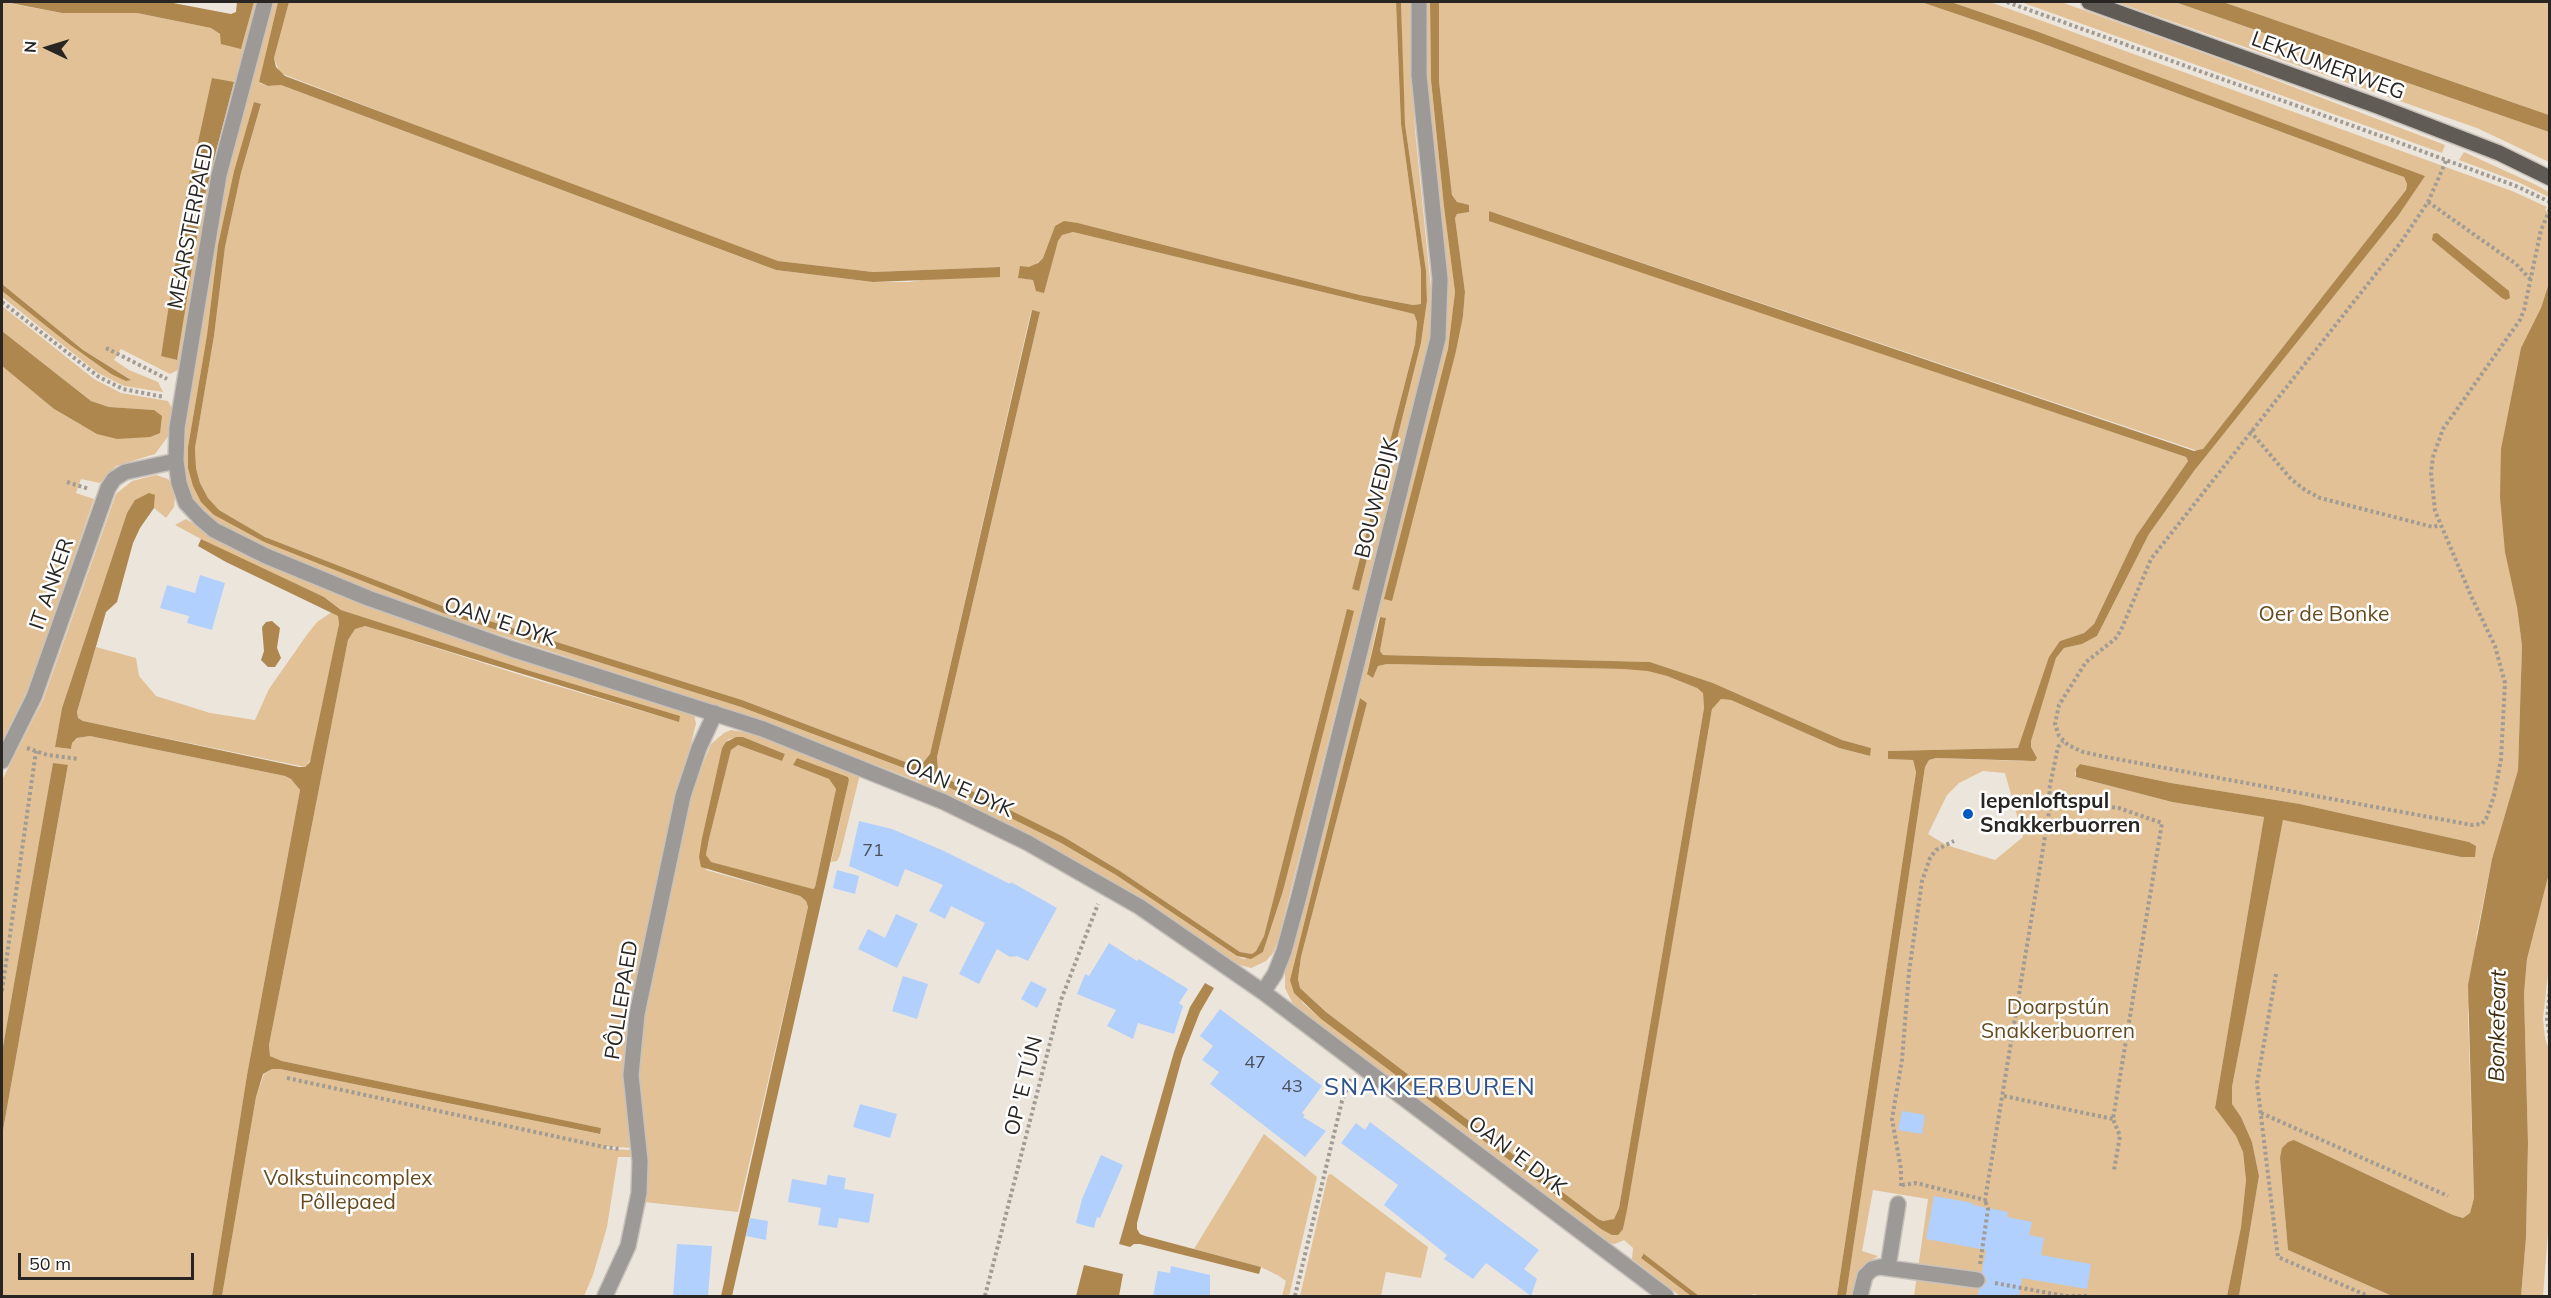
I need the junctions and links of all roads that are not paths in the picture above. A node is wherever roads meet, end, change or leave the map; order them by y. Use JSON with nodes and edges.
{"nodes":[{"id":1,"x":265,"y":2,"type":"edge"},
{"id":2,"x":1419,"y":2,"type":"edge"},
{"id":3,"x":2089,"y":2,"type":"edge"},
{"id":4,"x":2550,"y":178,"type":"edge"},
{"id":5,"x":176,"y":461,"type":"junction"},
{"id":6,"x":715,"y":713,"type":"junction"},
{"id":7,"x":2,"y":761,"type":"edge"},
{"id":8,"x":1263,"y":992,"type":"junction"},
{"id":9,"x":1898,"y":1204,"type":"road end"},
{"id":10,"x":1888,"y":1267,"type":"junction"},
{"id":11,"x":1977,"y":1280,"type":"road end"},
{"id":12,"x":605,"y":1296,"type":"edge"},
{"id":13,"x":1666,"y":1296,"type":"edge"},
{"id":14,"x":1860,"y":1296,"type":"edge"}],
"edges":[{"from":1,"to":5,"type":"street","name":"MEARSTERPAED"},
{"from":2,"to":8,"type":"street","name":"BOUWEDIJK"},
{"from":3,"to":4,"type":"main road","name":"LEKKUMERWEG"},
{"from":5,"to":6,"type":"street","name":"OAN 'E DYK"},
{"from":5,"to":7,"type":"street","name":"IT ANKER"},
{"from":6,"to":8,"type":"street","name":"OAN 'E DYK"},
{"from":6,"to":12,"type":"street","name":"PÔLLEPAED"},
{"from":8,"to":13,"type":"street","name":"OAN 'E DYK"},
{"from":9,"to":10,"type":"street"},
{"from":10,"to":11,"type":"street"},
{"from":10,"to":14,"type":"street"}]}
